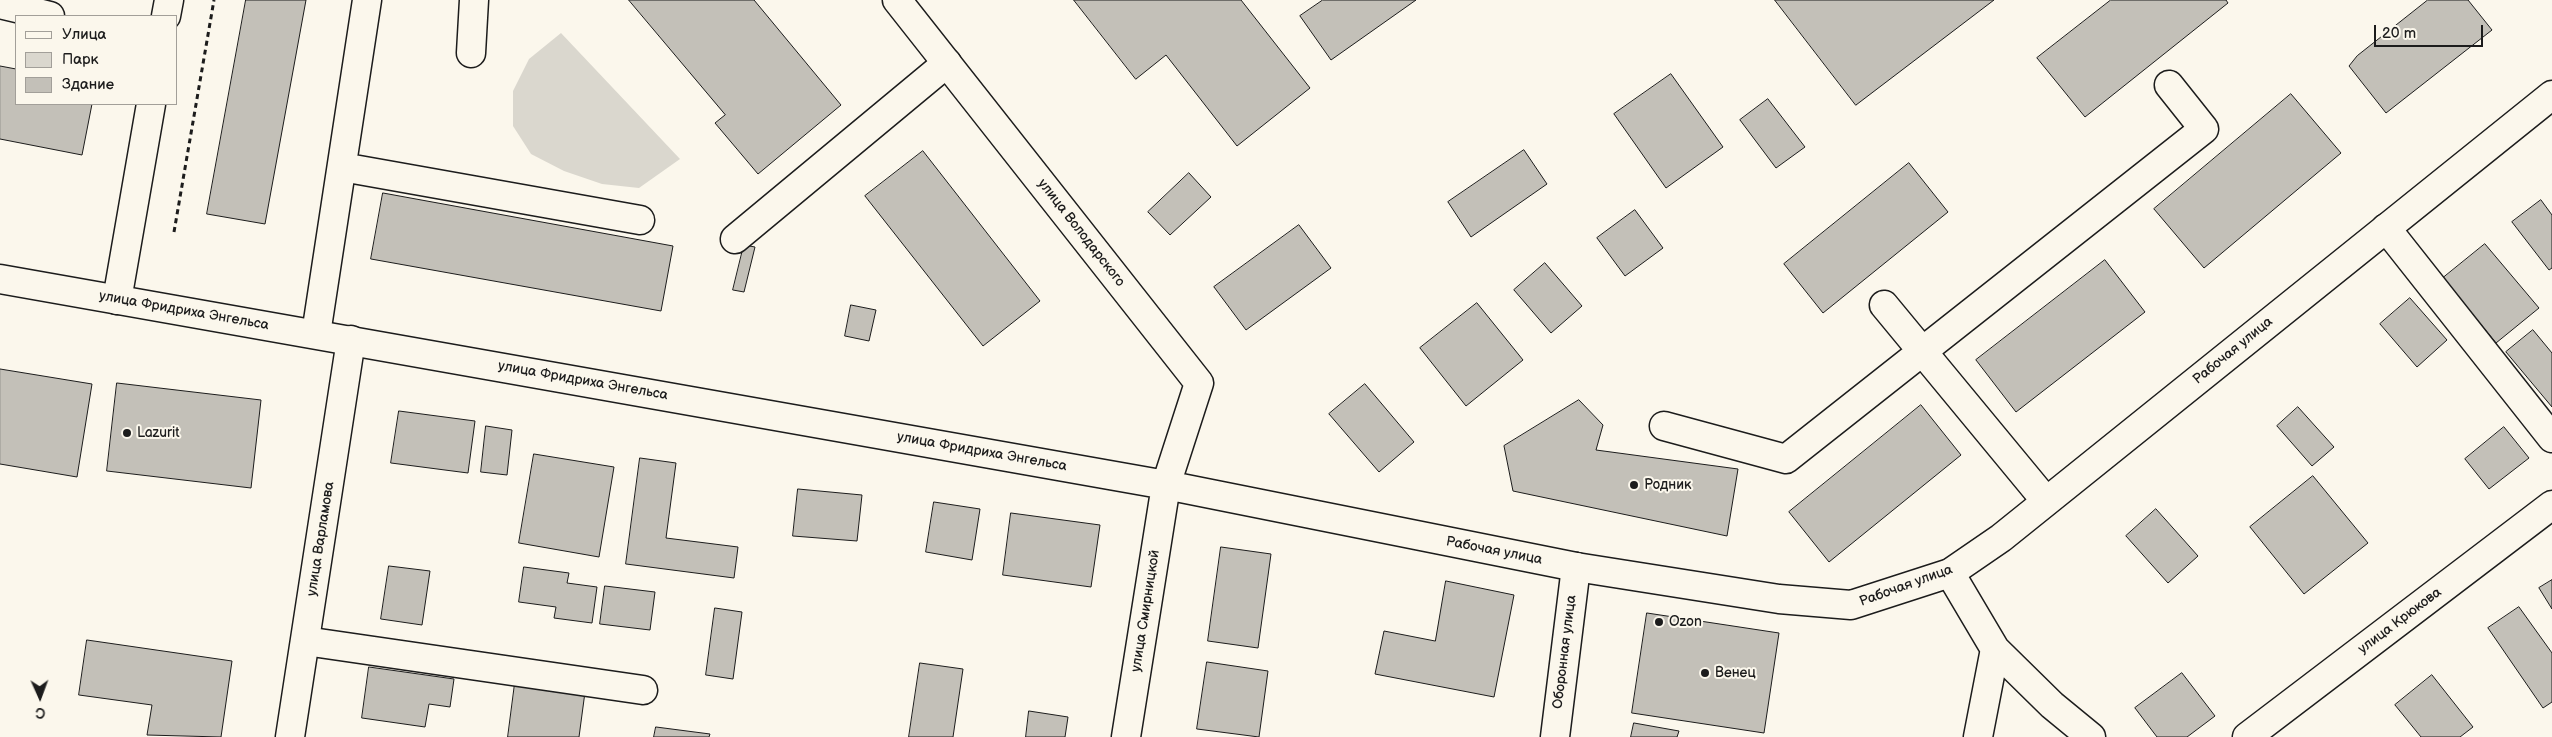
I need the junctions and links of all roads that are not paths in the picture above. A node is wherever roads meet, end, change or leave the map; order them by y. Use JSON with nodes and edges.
{"nodes":[{"id":1,"x":169,"y":0,"type":"edge"},
{"id":2,"x":367,"y":0,"type":"edge"},
{"id":3,"x":474,"y":0,"type":"edge"},
{"id":4,"x":897,"y":0,"type":"edge"},
{"id":5,"x":0,"y":4,"type":"edge"},
{"id":6,"x":46,"y":15,"type":"edge"},
{"id":7,"x":166,"y":15,"type":"edge"},
{"id":8,"x":471,"y":54,"type":"dead end"},
{"id":9,"x":947,"y":63,"type":"junction"},
{"id":10,"x":2169,"y":85,"type":"dead end"},
{"id":11,"x":2552,"y":95,"type":"edge"},
{"id":12,"x":151,"y":105,"type":"edge"},
{"id":13,"x":342,"y":167,"type":"junction"},
{"id":14,"x":640,"y":220,"type":"dead end"},
{"id":15,"x":2386,"y":228,"type":"junction"},
{"id":16,"x":735,"y":239,"type":"dead end"},
{"id":17,"x":0,"y":279,"type":"edge"},
{"id":18,"x":117,"y":300,"type":"junction"},
{"id":19,"x":1884,"y":305,"type":"dead end"},
{"id":20,"x":316,"y":334,"type":"junction"},
{"id":21,"x":351,"y":340,"type":"junction"},
{"id":22,"x":1922,"y":351,"type":"junction"},
{"id":23,"x":1664,"y":426,"type":"dead end"},
{"id":24,"x":2552,"y":438,"type":"edge"},
{"id":25,"x":1166,"y":485,"type":"junction"},
{"id":26,"x":2046,"y":501,"type":"junction"},
{"id":27,"x":2552,"y":504,"type":"edge"},
{"id":28,"x":1576,"y":567,"type":"junction"},
{"id":29,"x":1950,"y":573,"type":"junction"},
{"id":30,"x":305,"y":641,"type":"junction"},
{"id":31,"x":1995,"y":648,"type":"junction"},
{"id":32,"x":643,"y":690,"type":"dead end"},
{"id":33,"x":290,"y":737,"type":"edge"},
{"id":34,"x":1126,"y":737,"type":"edge"},
{"id":35,"x":1554,"y":737,"type":"edge"},
{"id":36,"x":1978,"y":737,"type":"edge"},
{"id":37,"x":2091,"y":737,"type":"edge"},
{"id":38,"x":2247,"y":737,"type":"edge"}],
"edges":[{"from":1,"to":7,"type":"main road"},
{"from":2,"to":13,"type":"main road"},
{"from":3,"to":8,"type":"main road"},
{"from":4,"to":9,"type":"main road","name":"улица Володарского"},
{"from":5,"to":6,"type":"main road"},
{"from":9,"to":16,"type":"main road"},
{"from":9,"to":25,"type":"main road","name":"улица Володарского"},
{"from":10,"to":22,"type":"main road"},
{"from":11,"to":15,"type":"main road","name":"Рабочая улица"},
{"from":12,"to":18,"type":"main road"},
{"from":13,"to":14,"type":"main road"},
{"from":13,"to":20,"type":"main road"},
{"from":15,"to":24,"type":"main road"},
{"from":15,"to":26,"type":"main road","name":"Рабочая улица"},
{"from":17,"to":18,"type":"main road","name":"улица Фридриха Энгельса"},
{"from":18,"to":20,"type":"main road","name":"улица Фридриха Энгельса"},
{"from":19,"to":22,"type":"main road"},
{"from":20,"to":21,"type":"main road","name":"улица Фридриха Энгельса"},
{"from":21,"to":25,"type":"main road","name":"улица Фридриха Энгельса"},
{"from":21,"to":30,"type":"main road","name":"улица Варламова"},
{"from":22,"to":23,"type":"main road"},
{"from":22,"to":26,"type":"main road"},
{"from":25,"to":28,"type":"main road","name":"Рабочая улица"},
{"from":25,"to":34,"type":"main road","name":"улица Смирницкой"},
{"from":26,"to":29,"type":"main road","name":"Рабочая улица"},
{"from":27,"to":38,"type":"main road","name":"улица Крюкова"},
{"from":28,"to":29,"type":"main road","name":"Рабочая улица"},
{"from":28,"to":35,"type":"main road","name":"Оборонная улица"},
{"from":29,"to":31,"type":"main road"},
{"from":30,"to":32,"type":"main road"},
{"from":30,"to":33,"type":"main road","name":"улица Варламова"},
{"from":31,"to":36,"type":"main road"},
{"from":31,"to":37,"type":"main road"}]}
